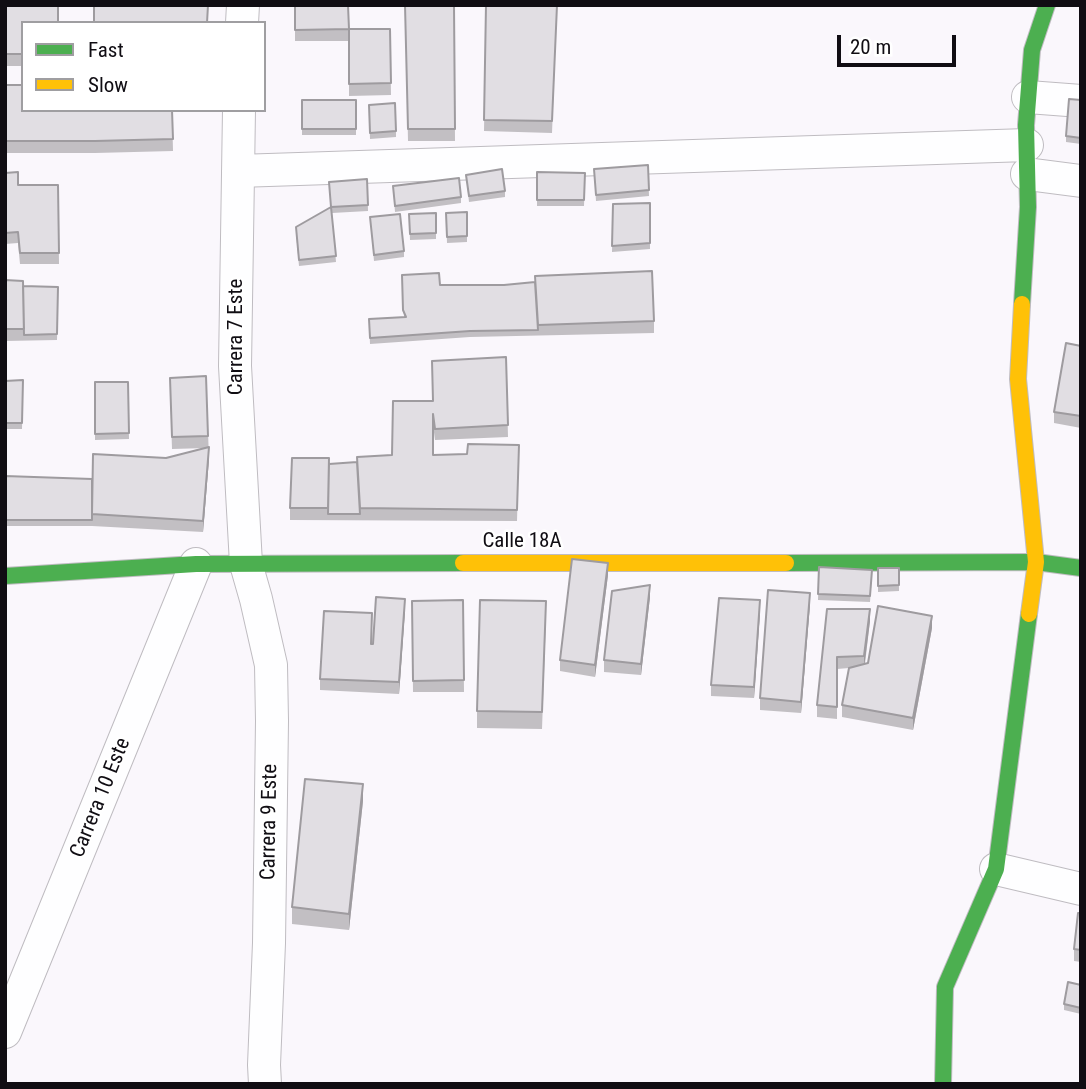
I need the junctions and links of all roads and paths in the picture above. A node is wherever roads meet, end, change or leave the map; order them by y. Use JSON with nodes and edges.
{"nodes":[{"id":1,"x":1047,"y":5,"type":"edge"},
{"id":2,"x":1028,"y":97,"type":"junction"},
{"id":3,"x":1081,"y":101,"type":"edge"},
{"id":4,"x":239,"y":112,"type":"edge"},
{"id":5,"x":1027,"y":159,"type":"junction"},
{"id":6,"x":238,"y":171,"type":"junction"},
{"id":7,"x":1081,"y":181,"type":"edge"},
{"id":8,"x":1036,"y":562,"type":"junction"},
{"id":9,"x":196,"y":564,"type":"junction"},
{"id":10,"x":246,"y":564,"type":"junction"},
{"id":11,"x":1081,"y":568,"type":"edge"},
{"id":12,"x":5,"y":576,"type":"edge"},
{"id":13,"x":996,"y":869,"type":"junction"},
{"id":14,"x":1081,"y":889,"type":"edge"},
{"id":15,"x":5,"y":1032,"type":"edge"},
{"id":16,"x":265,"y":1084,"type":"edge"},
{"id":17,"x":943,"y":1084,"type":"edge"}],
"edges":[{"from":1,"to":2,"type":"street"},
{"from":2,"to":3,"type":"street"},
{"from":2,"to":5,"type":"street"},
{"from":4,"to":6,"type":"street","name":"Carrera 7 Este"},
{"from":5,"to":6,"type":"street"},
{"from":5,"to":7,"type":"street"},
{"from":5,"to":8,"type":"street"},
{"from":6,"to":10,"type":"street","name":"Carrera 7 Este"},
{"from":8,"to":10,"type":"street","name":"Calle 18A"},
{"from":8,"to":11,"type":"street","name":"Calle 18A"},
{"from":8,"to":13,"type":"street"},
{"from":9,"to":10,"type":"street","name":"Calle 18A"},
{"from":9,"to":12,"type":"street","name":"Calle 18A"},
{"from":9,"to":15,"type":"street","name":"Carrera 10 Este"},
{"from":10,"to":16,"type":"street","name":"Carrera 9 Este"},
{"from":13,"to":14,"type":"street"},
{"from":13,"to":17,"type":"street"}]}
